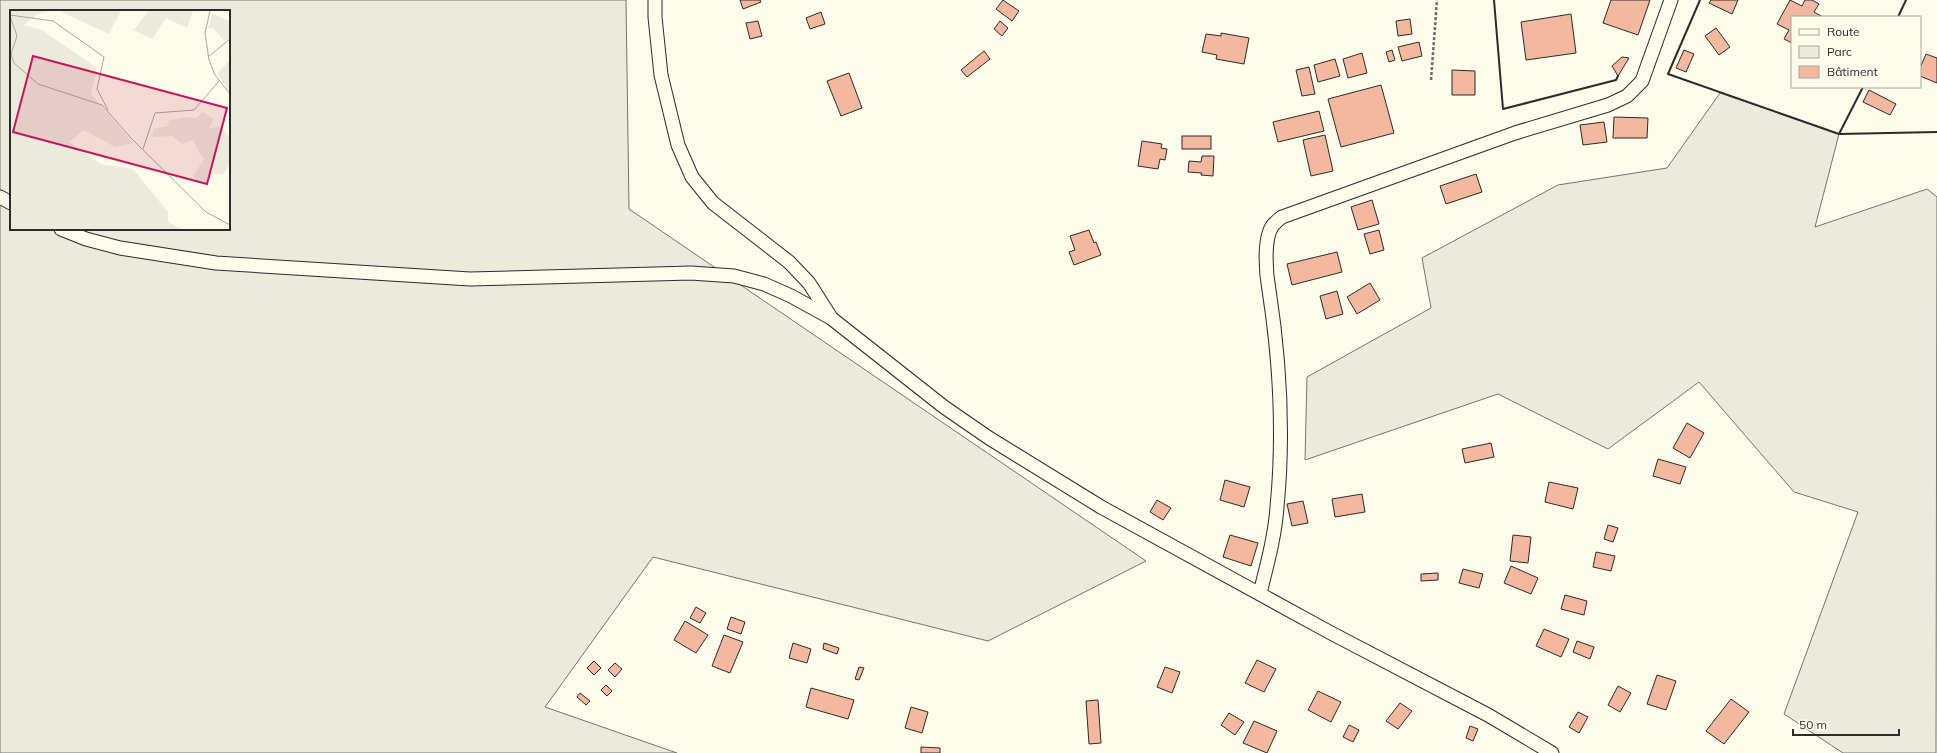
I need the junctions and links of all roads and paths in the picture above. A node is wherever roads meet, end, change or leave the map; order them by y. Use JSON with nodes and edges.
{"nodes":[{"id":1,"x":655,"y":0,"type":"edge"},
{"id":2,"x":1437,"y":0,"type":"edge"},
{"id":3,"x":1671,"y":0,"type":"edge"},
{"id":4,"x":1432,"y":80,"type":"dead end"},
{"id":5,"x":0,"y":197,"type":"edge"},
{"id":6,"x":10,"y":202,"type":"edge"},
{"id":7,"x":64,"y":230,"type":"edge"},
{"id":8,"x":831,"y":318,"type":"junction"},
{"id":9,"x":1260,"y":593,"type":"junction"},
{"id":10,"x":1552,"y":753,"type":"edge"}],
"edges":[{"from":1,"to":8,"type":"street"},
{"from":2,"to":4,"type":"path"},
{"from":3,"to":9,"type":"street"},
{"from":5,"to":6,"type":"street"},
{"from":7,"to":8,"type":"street"},
{"from":8,"to":9,"type":"street"},
{"from":9,"to":10,"type":"street"}]}
